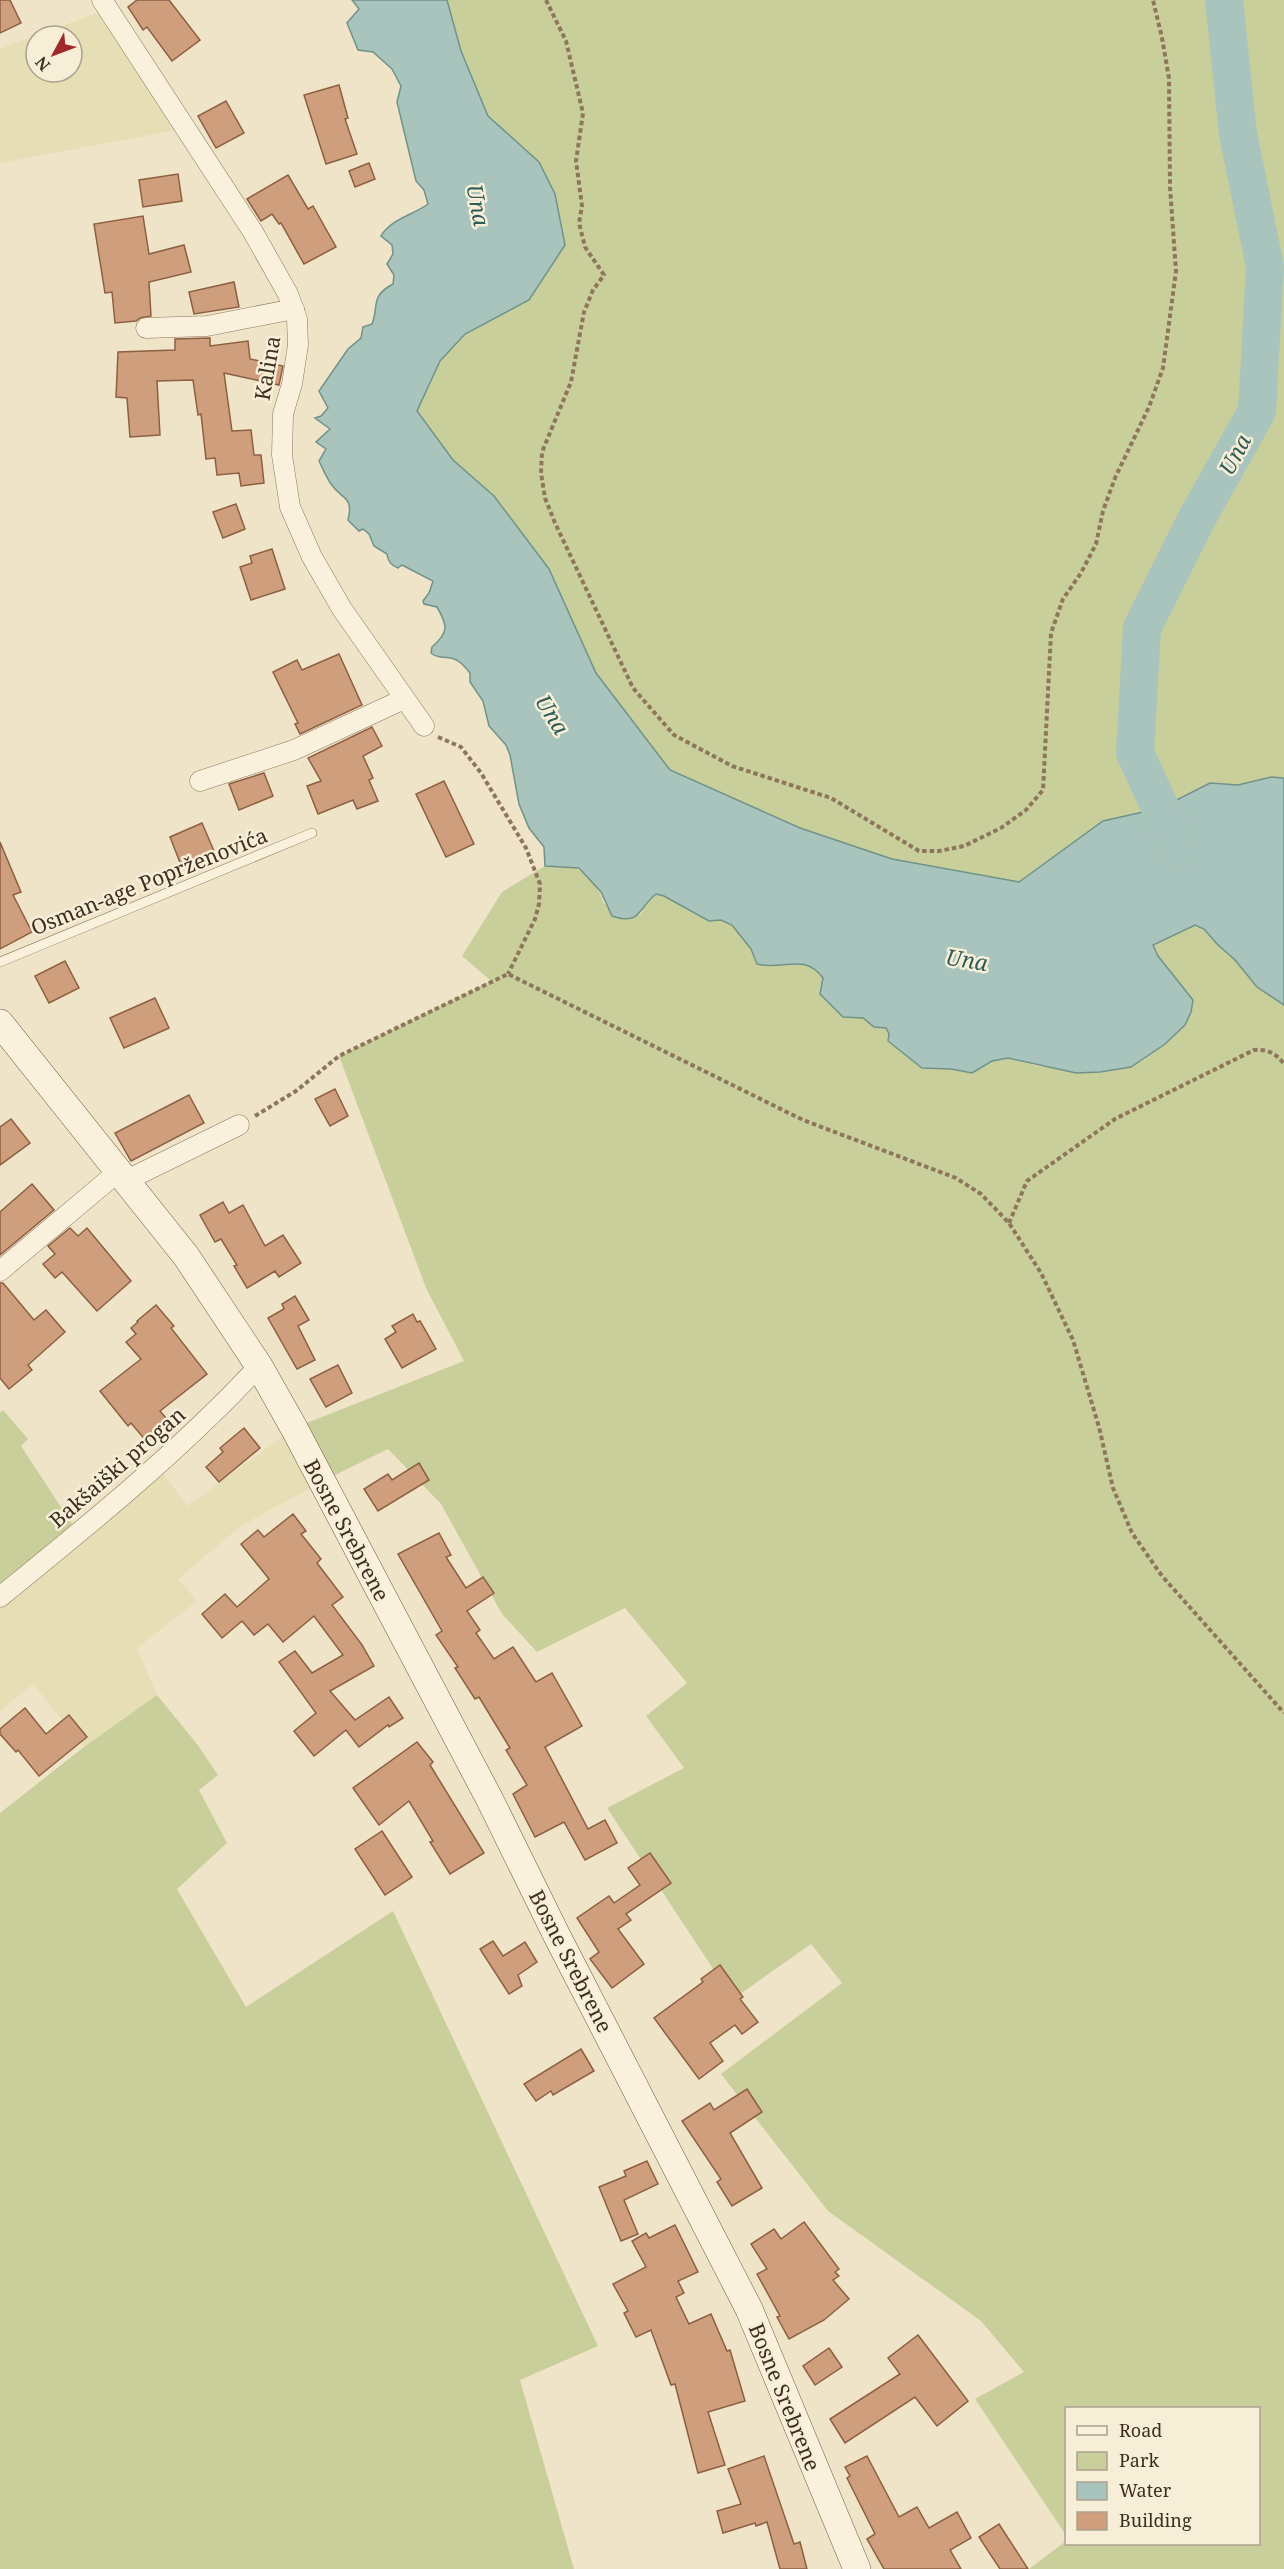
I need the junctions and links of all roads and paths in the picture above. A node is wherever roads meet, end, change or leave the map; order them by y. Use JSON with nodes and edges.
{"nodes":[{"id":1,"x":102,"y":0,"type":"edge"},
{"id":2,"x":546,"y":0,"type":"edge"},
{"id":3,"x":1153,"y":0,"type":"edge"},
{"id":4,"x":294,"y":309,"type":"junction"},
{"id":5,"x":146,"y":328,"type":"dead end"},
{"id":6,"x":404,"y":699,"type":"junction"},
{"id":7,"x":424,"y":726,"type":"joint"},
{"id":8,"x":200,"y":781,"type":"dead end"},
{"id":9,"x":312,"y":833,"type":"dead end"},
{"id":10,"x":0,"y":962,"type":"edge"},
{"id":11,"x":508,"y":974,"type":"junction"},
{"id":12,"x":0,"y":1023,"type":"edge"},
{"id":13,"x":1284,"y":1064,"type":"edge"},
{"id":14,"x":239,"y":1125,"type":"joint"},
{"id":15,"x":123,"y":1175,"type":"junction"},
{"id":16,"x":1009,"y":1223,"type":"junction"},
{"id":17,"x":0,"y":1271,"type":"edge"},
{"id":18,"x":259,"y":1366,"type":"junction"},
{"id":19,"x":0,"y":1597,"type":"edge"},
{"id":20,"x":1284,"y":1713,"type":"edge"},
{"id":21,"x":856,"y":2569,"type":"edge"}],
"edges":[{"from":1,"to":4,"type":"street","name":"Kalina"},
{"from":2,"to":3,"type":"path"},
{"from":4,"to":5,"type":"street"},
{"from":4,"to":6,"type":"street","name":"Kalina"},
{"from":6,"to":7,"type":"street","name":"Kalina"},
{"from":6,"to":8,"type":"street"},
{"from":7,"to":11,"type":"path"},
{"from":9,"to":10,"type":"lane","name":"Osman-age Poprženovića"},
{"from":11,"to":14,"type":"path"},
{"from":11,"to":16,"type":"path"},
{"from":12,"to":15,"type":"street","name":"Bosne Srebrene"},
{"from":13,"to":16,"type":"path"},
{"from":14,"to":15,"type":"street"},
{"from":15,"to":17,"type":"street"},
{"from":15,"to":18,"type":"street","name":"Bosne Srebrene"},
{"from":16,"to":20,"type":"path"},
{"from":18,"to":19,"type":"street","name":"Bakšaiški progan"},
{"from":18,"to":21,"type":"street","name":"Bosne Srebrene"}]}
